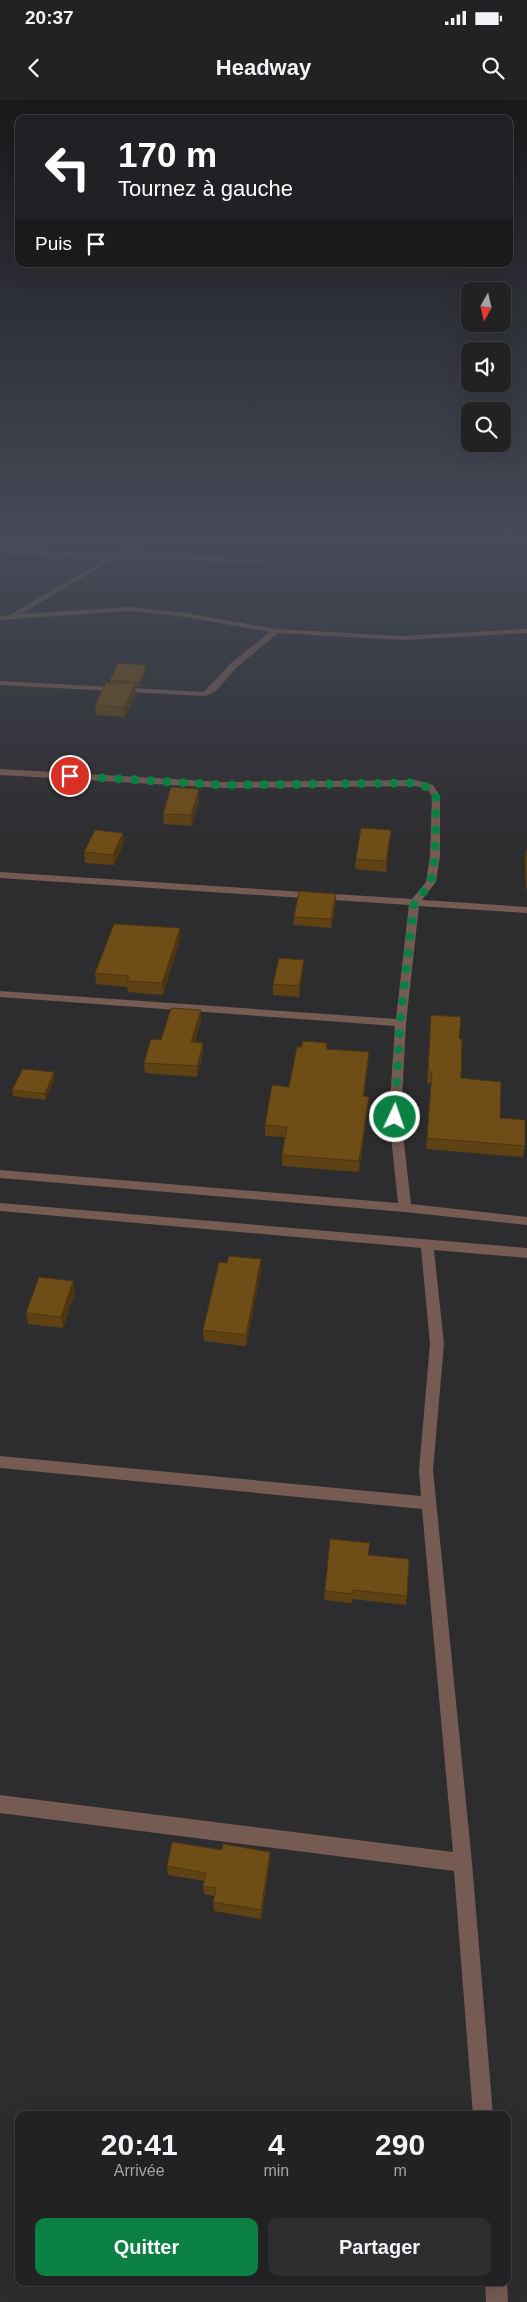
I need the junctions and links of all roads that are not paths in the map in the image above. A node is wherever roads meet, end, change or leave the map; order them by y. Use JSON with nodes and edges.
{"nodes":[{"id":1,"x":268,"y":639,"type":"edge"},
{"id":2,"x":0,"y":683,"type":"edge"},
{"id":3,"x":0,"y":772,"type":"edge"},
{"id":4,"x":0,"y":875,"type":"edge"},
{"id":5,"x":414,"y":904,"type":"junction"},
{"id":6,"x":527,"y":910,"type":"edge"},
{"id":7,"x":0,"y":994,"type":"edge"},
{"id":8,"x":400,"y":1023,"type":"junction"},
{"id":9,"x":0,"y":1174,"type":"edge"},
{"id":10,"x":0,"y":1207,"type":"edge"},
{"id":11,"x":405,"y":1208,"type":"junction"},
{"id":12,"x":527,"y":1221,"type":"edge"},
{"id":13,"x":427,"y":1243,"type":"junction"},
{"id":14,"x":527,"y":1253,"type":"edge"},
{"id":15,"x":0,"y":1462,"type":"edge"},
{"id":16,"x":430,"y":1503,"type":"junction"},
{"id":17,"x":0,"y":1804,"type":"edge"},
{"id":18,"x":463,"y":1863,"type":"junction"},
{"id":19,"x":483,"y":2111,"type":"edge"},
{"id":20,"x":496,"y":2286,"type":"edge"},
{"id":21,"x":497,"y":2302,"type":"edge"}],
"edges":[{"from":1,"to":2,"type":"street"},
{"from":3,"to":5,"type":"street"},
{"from":4,"to":5,"type":"street"},
{"from":5,"to":6,"type":"street"},
{"from":5,"to":8,"type":"street"},
{"from":7,"to":8,"type":"street"},
{"from":8,"to":11,"type":"street"},
{"from":9,"to":11,"type":"street"},
{"from":10,"to":13,"type":"street"},
{"from":11,"to":12,"type":"street"},
{"from":13,"to":14,"type":"street"},
{"from":13,"to":16,"type":"street"},
{"from":15,"to":16,"type":"street"},
{"from":16,"to":18,"type":"street"},
{"from":17,"to":18,"type":"street"},
{"from":18,"to":19,"type":"street"},
{"from":20,"to":21,"type":"street"}]}
